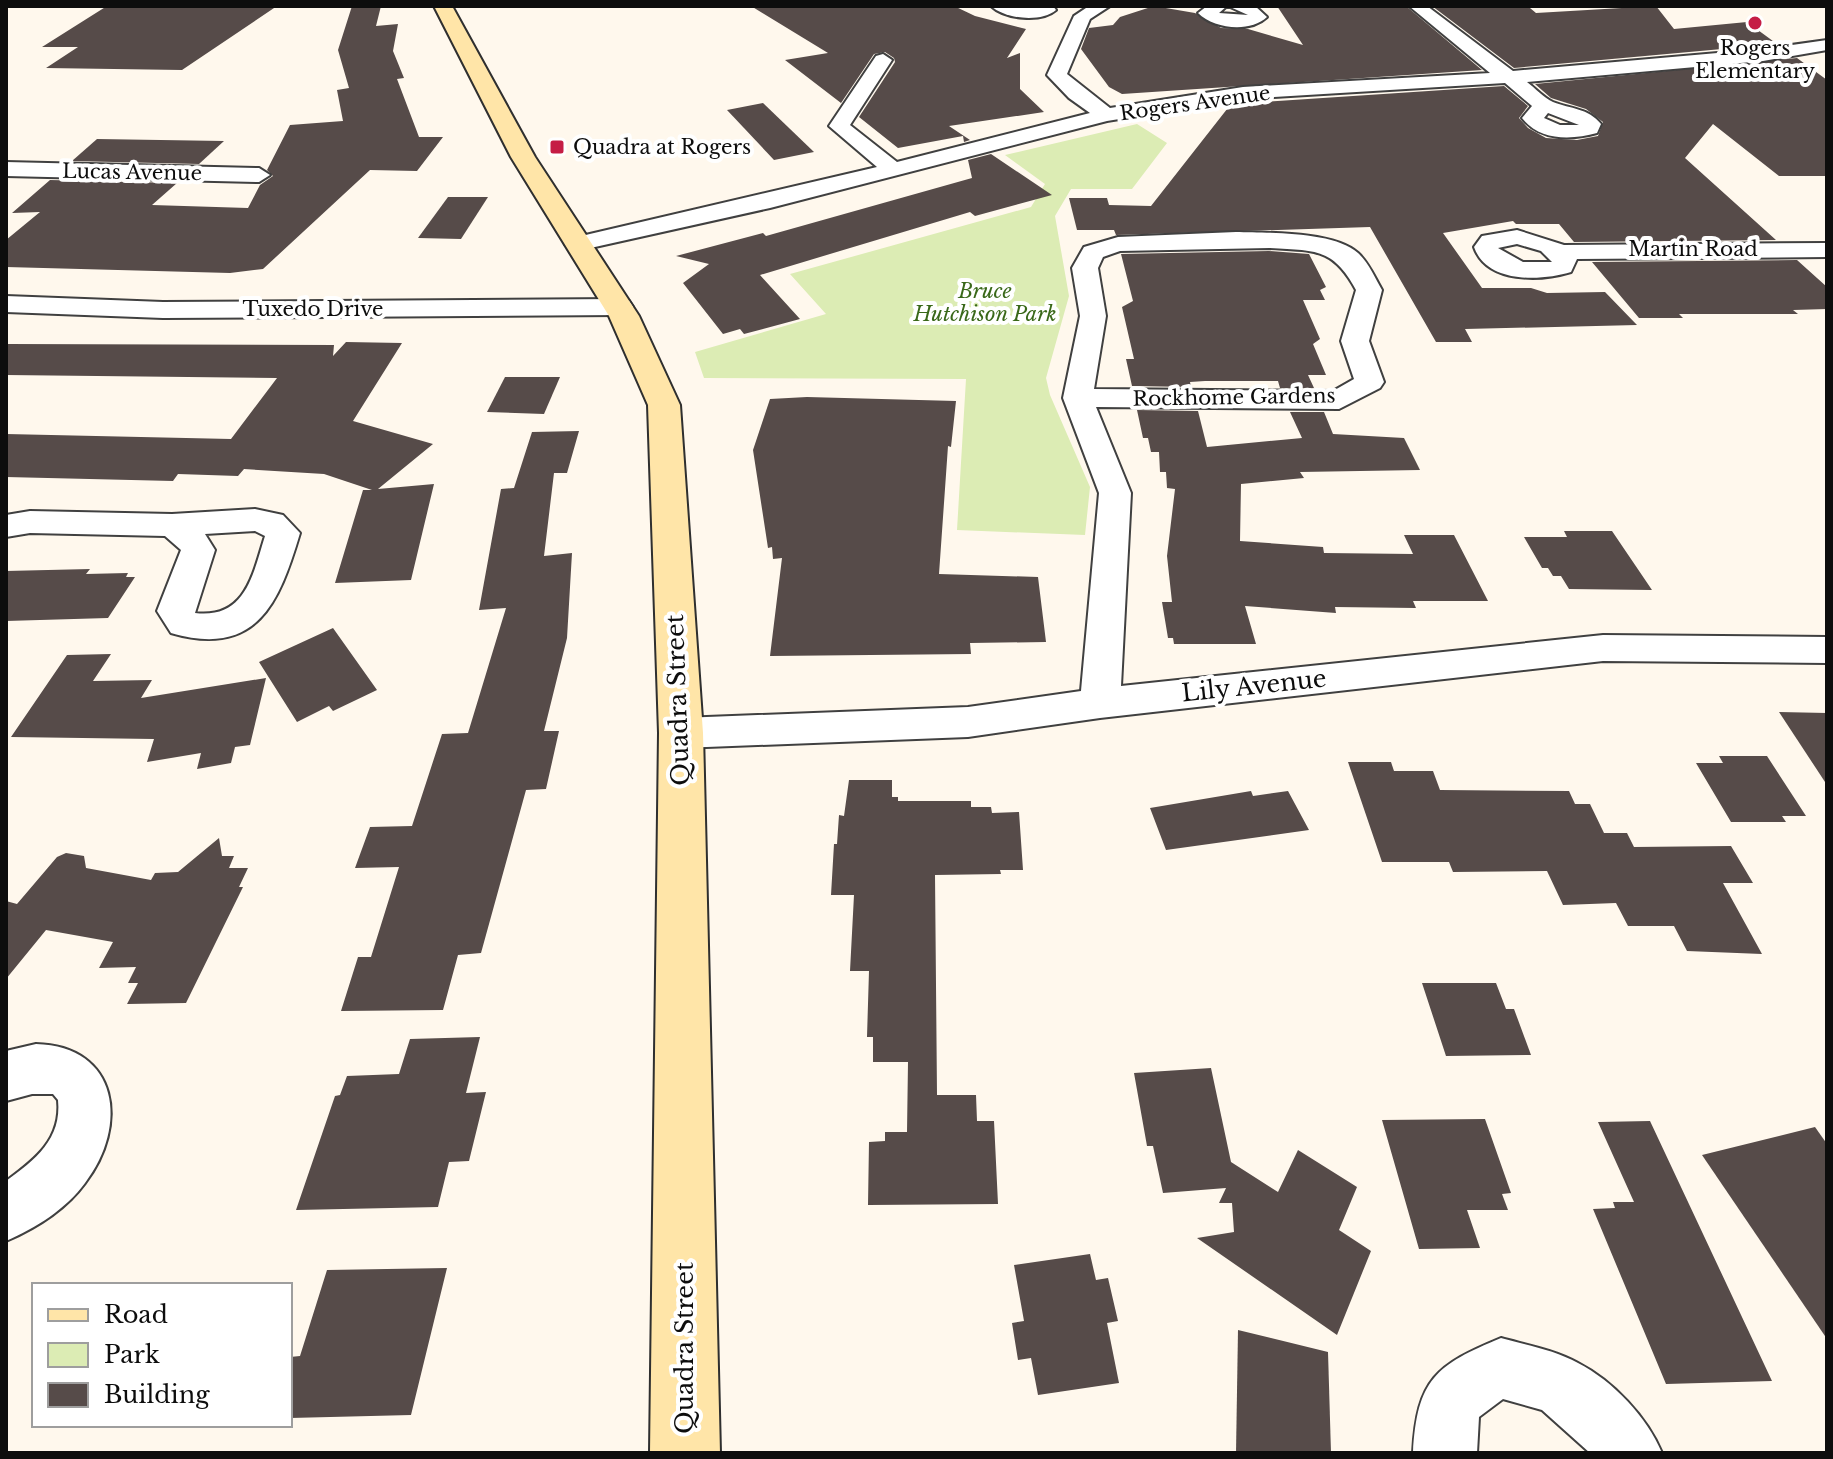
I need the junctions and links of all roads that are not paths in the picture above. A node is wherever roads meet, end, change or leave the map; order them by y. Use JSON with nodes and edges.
{"nodes":[{"id":1,"x":443,"y":6,"type":"edge"},
{"id":2,"x":999,"y":6,"type":"edge"},
{"id":3,"x":1102,"y":6,"type":"edge"},
{"id":4,"x":1219,"y":6,"type":"edge"},
{"id":5,"x":1236,"y":6,"type":"edge"},
{"id":6,"x":1417,"y":6,"type":"edge"},
{"id":7,"x":1046,"y":8,"type":"edge"},
{"id":8,"x":1083,"y":16,"type":"junction"},
{"id":9,"x":1827,"y":45,"type":"edge"},
{"id":10,"x":883,"y":60,"type":"dead end"},
{"id":11,"x":1513,"y":77,"type":"junction"},
{"id":12,"x":1544,"y":106,"type":"dead end"},
{"id":13,"x":1106,"y":115,"type":"junction"},
{"id":14,"x":6,"y":169,"type":"edge"},
{"id":15,"x":893,"y":169,"type":"junction"},
{"id":16,"x":259,"y":175,"type":"dead end"},
{"id":17,"x":577,"y":244,"type":"junction"},
{"id":18,"x":1827,"y":250,"type":"edge"},
{"id":19,"x":1560,"y":252,"type":"dead end"},
{"id":20,"x":6,"y":304,"type":"edge"},
{"id":21,"x":620,"y":307,"type":"junction"},
{"id":22,"x":1078,"y":398,"type":"junction"},
{"id":23,"x":172,"y":525,"type":"dead end"},
{"id":24,"x":6,"y":526,"type":"edge"},
{"id":25,"x":1827,"y":650,"type":"edge"},
{"id":26,"x":1100,"y":703,"type":"junction"},
{"id":27,"x":681,"y":733,"type":"junction"},
{"id":28,"x":6,"y":1076,"type":"edge"},
{"id":29,"x":6,"y":1213,"type":"edge"},
{"id":30,"x":685,"y":1453,"type":"edge"},
{"id":31,"x":1445,"y":1453,"type":"edge"},
{"id":32,"x":1630,"y":1453,"type":"edge"}],
"edges":[{"from":1,"to":17,"type":"main road","name":"Quadra Street"},
{"from":2,"to":7,"type":"street"},
{"from":3,"to":8,"type":"street"},
{"from":4,"to":5,"type":"street"},
{"from":6,"to":11,"type":"street"},
{"from":7,"to":8,"type":"street"},
{"from":8,"to":13,"type":"street"},
{"from":9,"to":11,"type":"street","name":"Rogers Avenue"},
{"from":10,"to":15,"type":"street"},
{"from":11,"to":12,"type":"street"},
{"from":11,"to":13,"type":"street","name":"Rogers Avenue"},
{"from":13,"to":15,"type":"street","name":"Rogers Avenue"},
{"from":14,"to":16,"type":"street","name":"Lucas Avenue"},
{"from":15,"to":17,"type":"street","name":"Rogers Avenue"},
{"from":17,"to":21,"type":"main road","name":"Quadra Street"},
{"from":18,"to":19,"type":"street","name":"Martin Road"},
{"from":20,"to":21,"type":"street","name":"Tuxedo Drive"},
{"from":21,"to":27,"type":"main road","name":"Quadra Street"},
{"from":22,"to":22,"type":"street","name":"Rockhome Gardens"},
{"from":22,"to":26,"type":"street"},
{"from":23,"to":24,"type":"street"},
{"from":25,"to":26,"type":"street","name":"Lily Avenue"},
{"from":26,"to":27,"type":"street","name":"Lily Avenue"},
{"from":27,"to":30,"type":"main road","name":"Quadra Street"},
{"from":28,"to":29,"type":"street"},
{"from":31,"to":32,"type":"street"}]}
